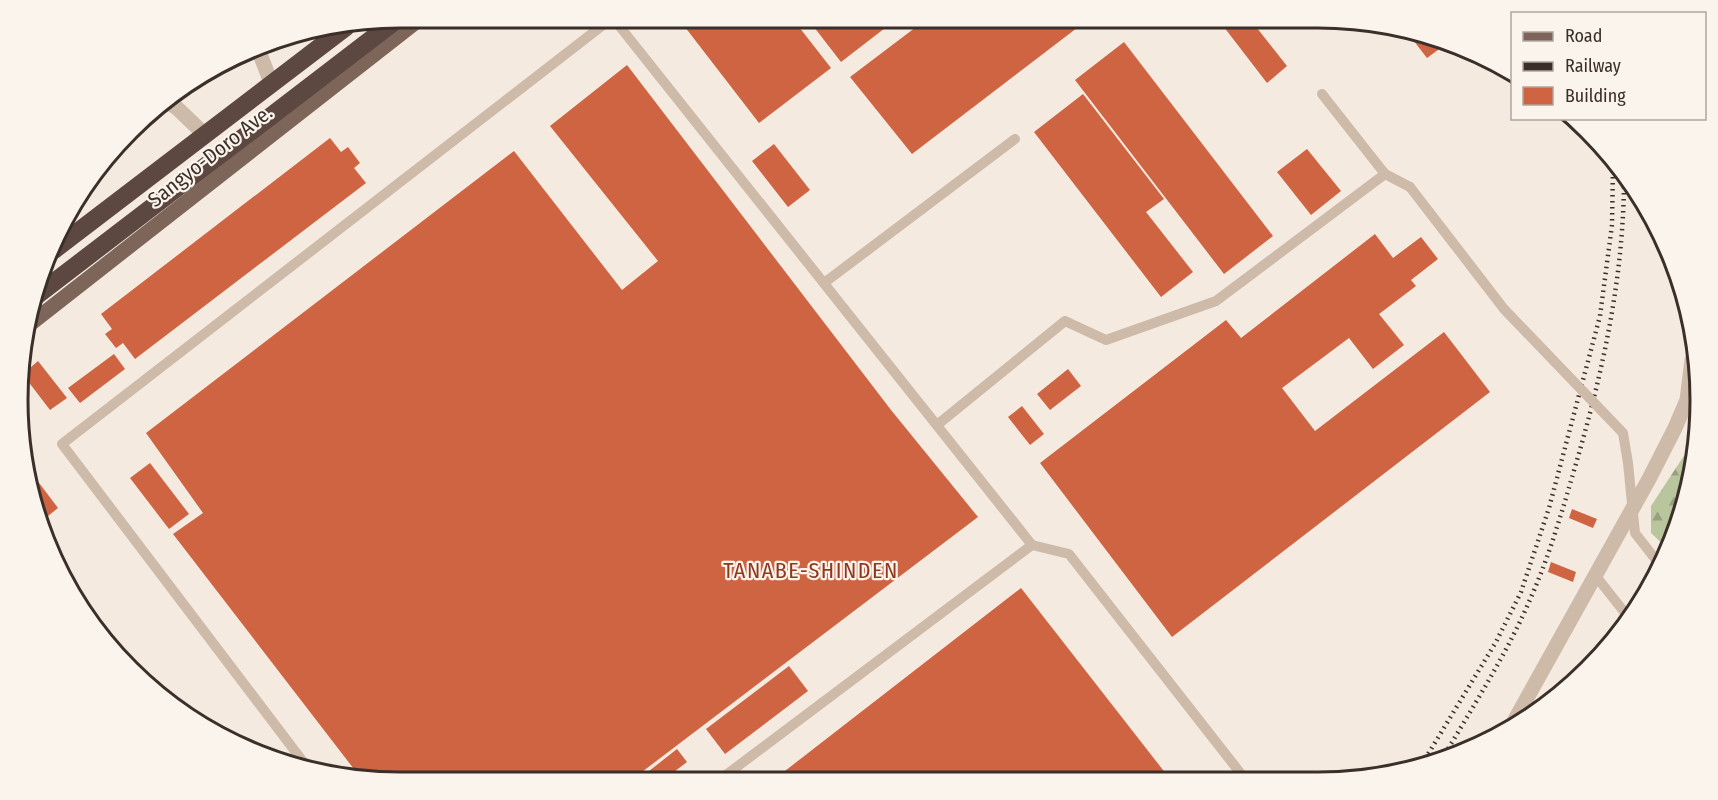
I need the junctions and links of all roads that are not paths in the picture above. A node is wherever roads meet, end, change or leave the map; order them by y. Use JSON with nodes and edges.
{"nodes":[{"id":1,"x":385,"y":29,"type":"edge"},
{"id":2,"x":407,"y":29,"type":"edge"},
{"id":3,"x":598,"y":29,"type":"edge"},
{"id":4,"x":621,"y":29,"type":"edge"},
{"id":5,"x":336,"y":35,"type":"edge"},
{"id":6,"x":328,"y":36,"type":"edge"},
{"id":7,"x":261,"y":56,"type":"edge"},
{"id":8,"x":270,"y":80,"type":"junction"},
{"id":9,"x":1323,"y":94,"type":"dead end"},
{"id":10,"x":173,"y":106,"type":"edge"},
{"id":11,"x":201,"y":131,"type":"junction"},
{"id":12,"x":1015,"y":139,"type":"dead end"},
{"id":13,"x":1385,"y":174,"type":"junction"},
{"id":14,"x":69,"y":232,"type":"edge"},
{"id":15,"x":64,"y":242,"type":"edge"},
{"id":16,"x":824,"y":283,"type":"junction"},
{"id":17,"x":46,"y":289,"type":"edge"},
{"id":18,"x":38,"y":318,"type":"edge"},
{"id":19,"x":1689,"y":382,"type":"edge"},
{"id":20,"x":937,"y":425,"type":"junction"},
{"id":21,"x":1032,"y":545,"type":"junction"},
{"id":22,"x":1654,"y":557,"type":"edge"},
{"id":23,"x":1595,"y":575,"type":"junction"},
{"id":24,"x":1623,"y":611,"type":"edge"},
{"id":25,"x":1519,"y":712,"type":"edge"},
{"id":26,"x":300,"y":758,"type":"edge"},
{"id":27,"x":730,"y":772,"type":"edge"},
{"id":28,"x":1240,"y":772,"type":"edge"}],
"edges":[{"from":1,"to":17,"type":"highway"},
{"from":2,"to":18,"type":"main road","name":"Sangyo-Doro Ave."},
{"from":3,"to":26,"type":"lane"},
{"from":4,"to":16,"type":"lane"},
{"from":5,"to":15,"type":"highway"},
{"from":6,"to":8,"type":"main road","name":"Sangyo-Doro Ave."},
{"from":7,"to":8,"type":"street"},
{"from":8,"to":11,"type":"main road","name":"Sangyo-Doro Ave."},
{"from":9,"to":13,"type":"lane"},
{"from":10,"to":11,"type":"street"},
{"from":11,"to":14,"type":"main road","name":"Sangyo-Doro Ave."},
{"from":12,"to":16,"type":"lane"},
{"from":13,"to":20,"type":"lane"},
{"from":13,"to":22,"type":"lane","bridge":true},
{"from":16,"to":20,"type":"lane"},
{"from":19,"to":23,"type":"street"},
{"from":20,"to":21,"type":"lane"},
{"from":21,"to":27,"type":"lane"},
{"from":21,"to":28,"type":"lane"},
{"from":23,"to":24,"type":"lane"},
{"from":23,"to":25,"type":"street"}]}
